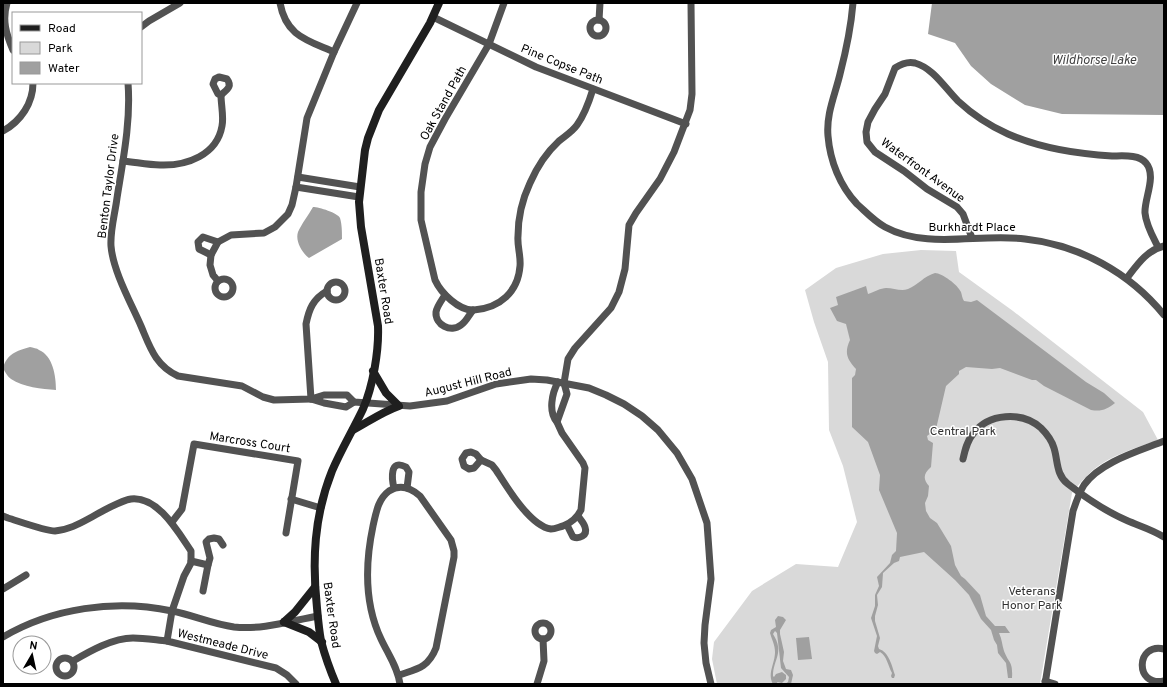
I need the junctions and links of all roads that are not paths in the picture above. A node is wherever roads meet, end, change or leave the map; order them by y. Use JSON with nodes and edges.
{"nodes":[{"id":1,"x":7,"y":3,"type":"edge"},
{"id":2,"x":180,"y":3,"type":"edge"},
{"id":3,"x":280,"y":3,"type":"edge"},
{"id":4,"x":357,"y":3,"type":"edge"},
{"id":5,"x":439,"y":3,"type":"edge"},
{"id":6,"x":504,"y":3,"type":"edge"},
{"id":7,"x":600,"y":3,"type":"edge"},
{"id":8,"x":691,"y":3,"type":"edge"},
{"id":9,"x":853,"y":3,"type":"edge"},
{"id":10,"x":433,"y":17,"type":"junction"},
{"id":11,"x":599,"y":20,"type":"dead end"},
{"id":12,"x":142,"y":26,"type":"edge"},
{"id":13,"x":489,"y":44,"type":"junction"},
{"id":14,"x":12,"y":48,"type":"edge"},
{"id":15,"x":334,"y":52,"type":"junction"},
{"id":16,"x":33,"y":84,"type":"edge"},
{"id":17,"x":128,"y":84,"type":"edge"},
{"id":18,"x":592,"y":89,"type":"junction"},
{"id":19,"x":221,"y":95,"type":"dead end"},
{"id":20,"x":686,"y":124,"type":"junction"},
{"id":21,"x":3,"y":131,"type":"edge"},
{"id":22,"x":123,"y":160,"type":"junction"},
{"id":23,"x":298,"y":177,"type":"junction"},
{"id":24,"x":296,"y":187,"type":"junction"},
{"id":25,"x":360,"y":187,"type":"junction"},
{"id":26,"x":359,"y":197,"type":"junction"},
{"id":27,"x":972,"y":238,"type":"junction"},
{"id":28,"x":218,"y":242,"type":"junction"},
{"id":29,"x":1161,"y":246,"type":"edge"},
{"id":30,"x":211,"y":255,"type":"junction"},
{"id":31,"x":1127,"y":278,"type":"junction"},
{"id":32,"x":218,"y":281,"type":"dead end"},
{"id":33,"x":327,"y":292,"type":"dead end"},
{"id":34,"x":445,"y":295,"type":"junction"},
{"id":35,"x":473,"y":310,"type":"junction"},
{"id":36,"x":1164,"y":315,"type":"edge"},
{"id":37,"x":373,"y":370,"type":"junction"},
{"id":38,"x":561,"y":382,"type":"junction"},
{"id":39,"x":311,"y":399,"type":"junction"},
{"id":40,"x":354,"y":402,"type":"junction"},
{"id":41,"x":365,"y":403,"type":"junction"},
{"id":42,"x":399,"y":406,"type":"junction"},
{"id":43,"x":557,"y":422,"type":"junction"},
{"id":44,"x":353,"y":430,"type":"junction"},
{"id":45,"x":1164,"y":441,"type":"edge"},
{"id":46,"x":963,"y":459,"type":"dead end"},
{"id":47,"x":481,"y":460,"type":"dead end"},
{"id":48,"x":394,"y":488,"type":"junction"},
{"id":49,"x":407,"y":488,"type":"junction"},
{"id":50,"x":1080,"y":492,"type":"junction"},
{"id":51,"x":291,"y":499,"type":"junction"},
{"id":52,"x":321,"y":508,"type":"junction"},
{"id":53,"x":3,"y":516,"type":"edge"},
{"id":54,"x":578,"y":516,"type":"junction"},
{"id":55,"x":172,"y":522,"type":"junction"},
{"id":56,"x":567,"y":525,"type":"junction"},
{"id":57,"x":286,"y":533,"type":"dead end"},
{"id":58,"x":1164,"y":537,"type":"edge"},
{"id":59,"x":223,"y":545,"type":"dead end"},
{"id":60,"x":191,"y":561,"type":"junction"},
{"id":61,"x":208,"y":565,"type":"junction"},
{"id":62,"x":26,"y":575,"type":"dead end"},
{"id":63,"x":315,"y":587,"type":"junction"},
{"id":64,"x":3,"y":589,"type":"edge"},
{"id":65,"x":203,"y":591,"type":"dead end"},
{"id":66,"x":172,"y":611,"type":"junction"},
{"id":67,"x":318,"y":616,"type":"junction"},
{"id":68,"x":284,"y":622,"type":"junction"},
{"id":69,"x":3,"y":636,"type":"edge"},
{"id":70,"x":543,"y":639,"type":"dead end"},
{"id":71,"x":167,"y":641,"type":"junction"},
{"id":72,"x":322,"y":642,"type":"junction"},
{"id":73,"x":1164,"y":649,"type":"edge"},
{"id":74,"x":73,"y":661,"type":"dead end"},
{"id":75,"x":399,"y":675,"type":"junction"},
{"id":76,"x":1164,"y":681,"type":"edge"},
{"id":77,"x":1045,"y":682,"type":"edge"},
{"id":78,"x":1152,"y":682,"type":"edge"},
{"id":79,"x":711,"y":683,"type":"edge"},
{"id":80,"x":296,"y":684,"type":"edge"},
{"id":81,"x":336,"y":684,"type":"edge"},
{"id":82,"x":400,"y":684,"type":"edge"},
{"id":83,"x":537,"y":684,"type":"edge"},
{"id":84,"x":1055,"y":684,"type":"edge"}],
"edges":[{"from":1,"to":14,"type":"street"},
{"from":2,"to":12,"type":"street"},
{"from":3,"to":15,"type":"street"},
{"from":4,"to":15,"type":"street"},
{"from":5,"to":10,"type":"main road","name":"Baxter Road"},
{"from":6,"to":13,"type":"street","name":"Oak Stand Path"},
{"from":7,"to":11,"type":"street"},
{"from":8,"to":20,"type":"street"},
{"from":9,"to":27,"type":"street","name":"Burkhardt Place"},
{"from":10,"to":13,"type":"street","name":"Pine Copse Path"},
{"from":10,"to":25,"type":"main road","name":"Baxter Road"},
{"from":13,"to":18,"type":"street","name":"Pine Copse Path"},
{"from":13,"to":34,"type":"street","name":"Oak Stand Path"},
{"from":15,"to":23,"type":"street"},
{"from":16,"to":21,"type":"street"},
{"from":17,"to":22,"type":"street","name":"Benton Taylor Drive"},
{"from":18,"to":20,"type":"street","name":"Pine Copse Path"},
{"from":18,"to":35,"type":"street"},
{"from":19,"to":22,"type":"street"},
{"from":20,"to":38,"type":"street"},
{"from":22,"to":39,"type":"street","name":"Benton Taylor Drive"},
{"from":23,"to":24,"type":"street"},
{"from":23,"to":25,"type":"street"},
{"from":24,"to":26,"type":"street"},
{"from":24,"to":28,"type":"street"},
{"from":25,"to":26,"type":"main road","name":"Baxter Road"},
{"from":26,"to":37,"type":"main road","name":"Baxter Road"},
{"from":27,"to":29,"type":"street","name":"Waterfront Avenue"},
{"from":27,"to":31,"type":"street","name":"Burkhardt Place"},
{"from":28,"to":30,"type":"street"},
{"from":28,"to":30,"type":"street"},
{"from":29,"to":31,"type":"street"},
{"from":30,"to":32,"type":"street"},
{"from":31,"to":36,"type":"street","name":"Burkhardt Place"},
{"from":33,"to":39,"type":"street"},
{"from":34,"to":35,"type":"street","name":"Oak Stand Path"},
{"from":34,"to":35,"type":"street"},
{"from":37,"to":41,"type":"main road","name":"Baxter Road"},
{"from":37,"to":42,"type":"main road"},
{"from":38,"to":42,"type":"street","name":"August Hill Road"},
{"from":38,"to":43,"type":"street"},
{"from":38,"to":43,"type":"street"},
{"from":38,"to":79,"type":"street","name":"August Hill Road"},
{"from":39,"to":40,"type":"street","name":"Benton Taylor Drive"},
{"from":39,"to":40,"type":"street","name":"Benton Taylor Drive"},
{"from":40,"to":41,"type":"street","name":"Benton Taylor Drive"},
{"from":41,"to":42,"type":"street","name":"August Hill Road"},
{"from":41,"to":44,"type":"main road","name":"Baxter Road"},
{"from":42,"to":44,"type":"main road"},
{"from":43,"to":54,"type":"street"},
{"from":44,"to":52,"type":"main road","name":"Baxter Road"},
{"from":45,"to":50,"type":"street"},
{"from":46,"to":50,"type":"street"},
{"from":47,"to":56,"type":"street"},
{"from":48,"to":49,"type":"street"},
{"from":48,"to":49,"type":"street"},
{"from":48,"to":75,"type":"street"},
{"from":49,"to":75,"type":"street"},
{"from":50,"to":58,"type":"street"},
{"from":50,"to":77,"type":"street"},
{"from":51,"to":52,"type":"street"},
{"from":51,"to":55,"type":"street","name":"Marcross Court"},
{"from":51,"to":57,"type":"street","name":"Marcross Court"},
{"from":52,"to":63,"type":"main road","name":"Baxter Road"},
{"from":53,"to":55,"type":"street"},
{"from":54,"to":56,"type":"street"},
{"from":54,"to":56,"type":"street"},
{"from":55,"to":60,"type":"street"},
{"from":59,"to":61,"type":"street"},
{"from":60,"to":61,"type":"street"},
{"from":60,"to":66,"type":"street","name":"Westmeade Drive"},
{"from":61,"to":65,"type":"street"},
{"from":62,"to":64,"type":"street"},
{"from":63,"to":67,"type":"main road","name":"Baxter Road"},
{"from":63,"to":68,"type":"main road"},
{"from":66,"to":68,"type":"street"},
{"from":66,"to":69,"type":"street"},
{"from":66,"to":71,"type":"street","name":"Westmeade Drive"},
{"from":67,"to":68,"type":"street"},
{"from":67,"to":72,"type":"main road","name":"Baxter Road"},
{"from":68,"to":72,"type":"main road"},
{"from":70,"to":83,"type":"street"},
{"from":71,"to":74,"type":"street"},
{"from":71,"to":80,"type":"street","name":"Westmeade Drive"},
{"from":72,"to":81,"type":"main road","name":"Baxter Road"},
{"from":73,"to":78,"type":"street"},
{"from":75,"to":82,"type":"street"},
{"from":76,"to":78,"type":"street"},
{"from":77,"to":84,"type":"street"}]}
